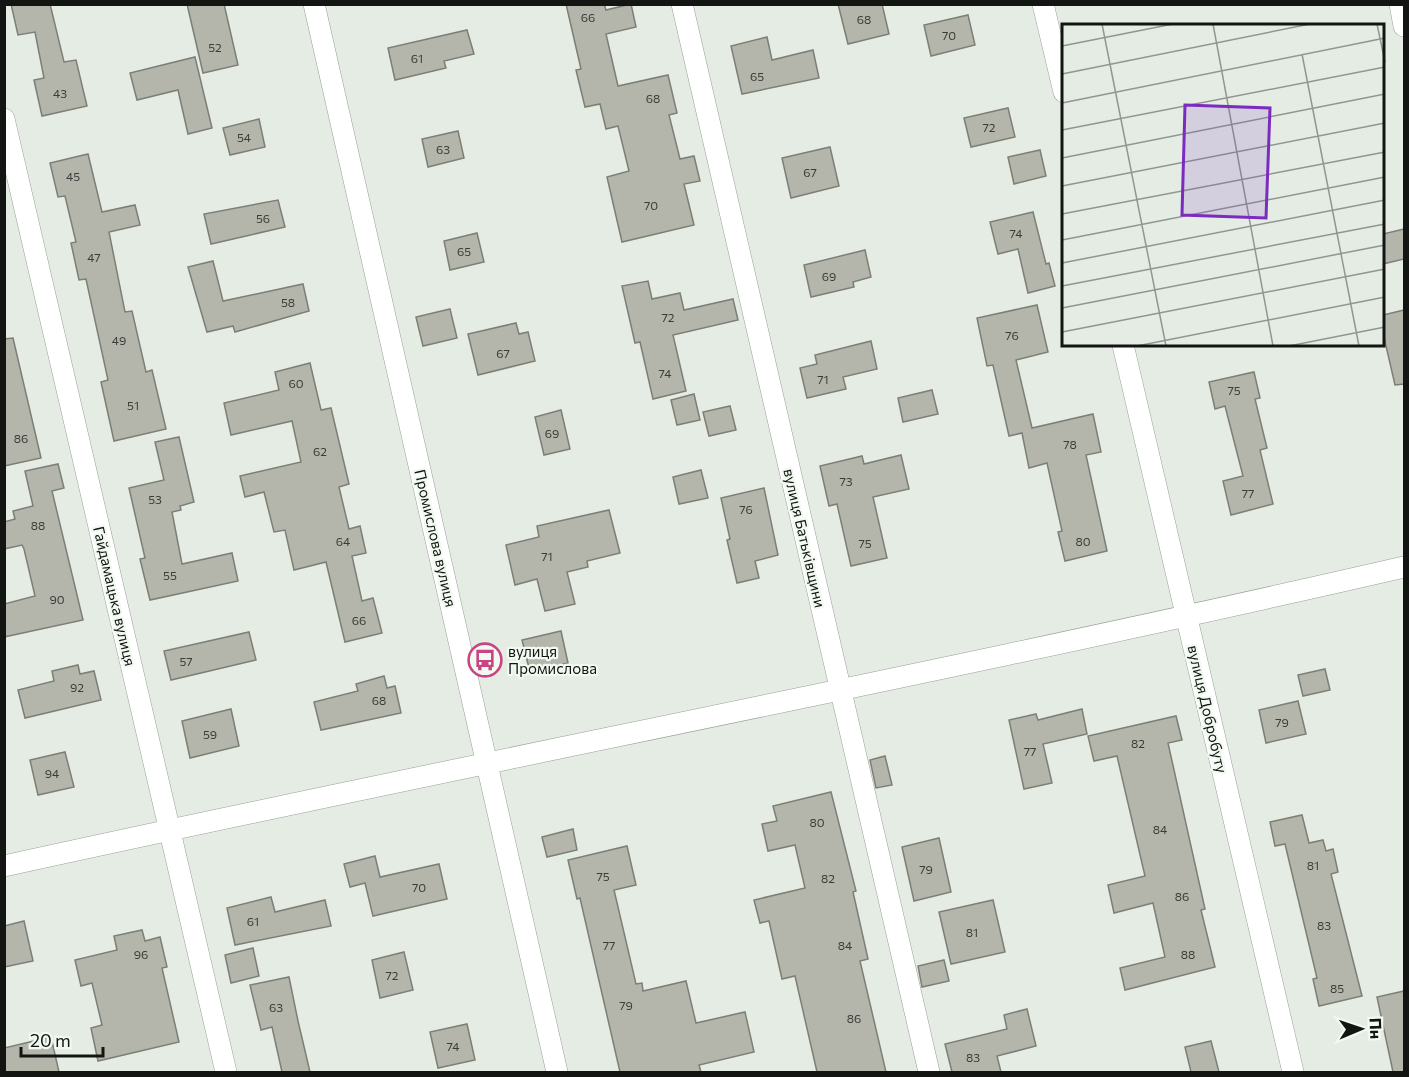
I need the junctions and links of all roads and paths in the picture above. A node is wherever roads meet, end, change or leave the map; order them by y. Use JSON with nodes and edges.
{"nodes":[{"id":1,"x":314,"y":4,"type":"edge"},
{"id":2,"x":682,"y":4,"type":"edge"},
{"id":3,"x":1044,"y":4,"type":"edge"},
{"id":4,"x":1400,"y":4,"type":"edge"},
{"id":5,"x":1404,"y":26,"type":"edge"},
{"id":6,"x":1062,"y":83,"type":"edge"},
{"id":7,"x":4,"y":119,"type":"edge"},
{"id":8,"x":1123,"y":346,"type":"edge"},
{"id":9,"x":1404,"y":567,"type":"edge"},
{"id":10,"x":1187,"y":617,"type":"junction"},
{"id":11,"x":841,"y":691,"type":"junction"},
{"id":12,"x":486,"y":762,"type":"junction"},
{"id":13,"x":170,"y":830,"type":"junction"},
{"id":14,"x":4,"y":866,"type":"edge"},
{"id":15,"x":226,"y":1072,"type":"edge"},
{"id":16,"x":557,"y":1072,"type":"edge"},
{"id":17,"x":929,"y":1072,"type":"edge"},
{"id":18,"x":1293,"y":1072,"type":"edge"}],
"edges":[{"from":1,"to":12,"type":"street","name":"Промислова вулиця"},
{"from":2,"to":11,"type":"street","name":"вулиця Батьківщини"},
{"from":3,"to":6,"type":"street"},
{"from":4,"to":5,"type":"street"},
{"from":7,"to":13,"type":"street","name":"Гайдамацька вулиця"},
{"from":8,"to":10,"type":"street","name":"вулиця Добробуту"},
{"from":9,"to":10,"type":"street"},
{"from":10,"to":11,"type":"street"},
{"from":10,"to":18,"type":"street","name":"вулиця Добробуту"},
{"from":11,"to":12,"type":"street"},
{"from":11,"to":17,"type":"street","name":"вулиця Батьківщини"},
{"from":12,"to":13,"type":"street"},
{"from":12,"to":16,"type":"street","name":"Промислова вулиця"},
{"from":13,"to":14,"type":"street"},
{"from":13,"to":15,"type":"street","name":"Гайдамацька вулиця"}]}
